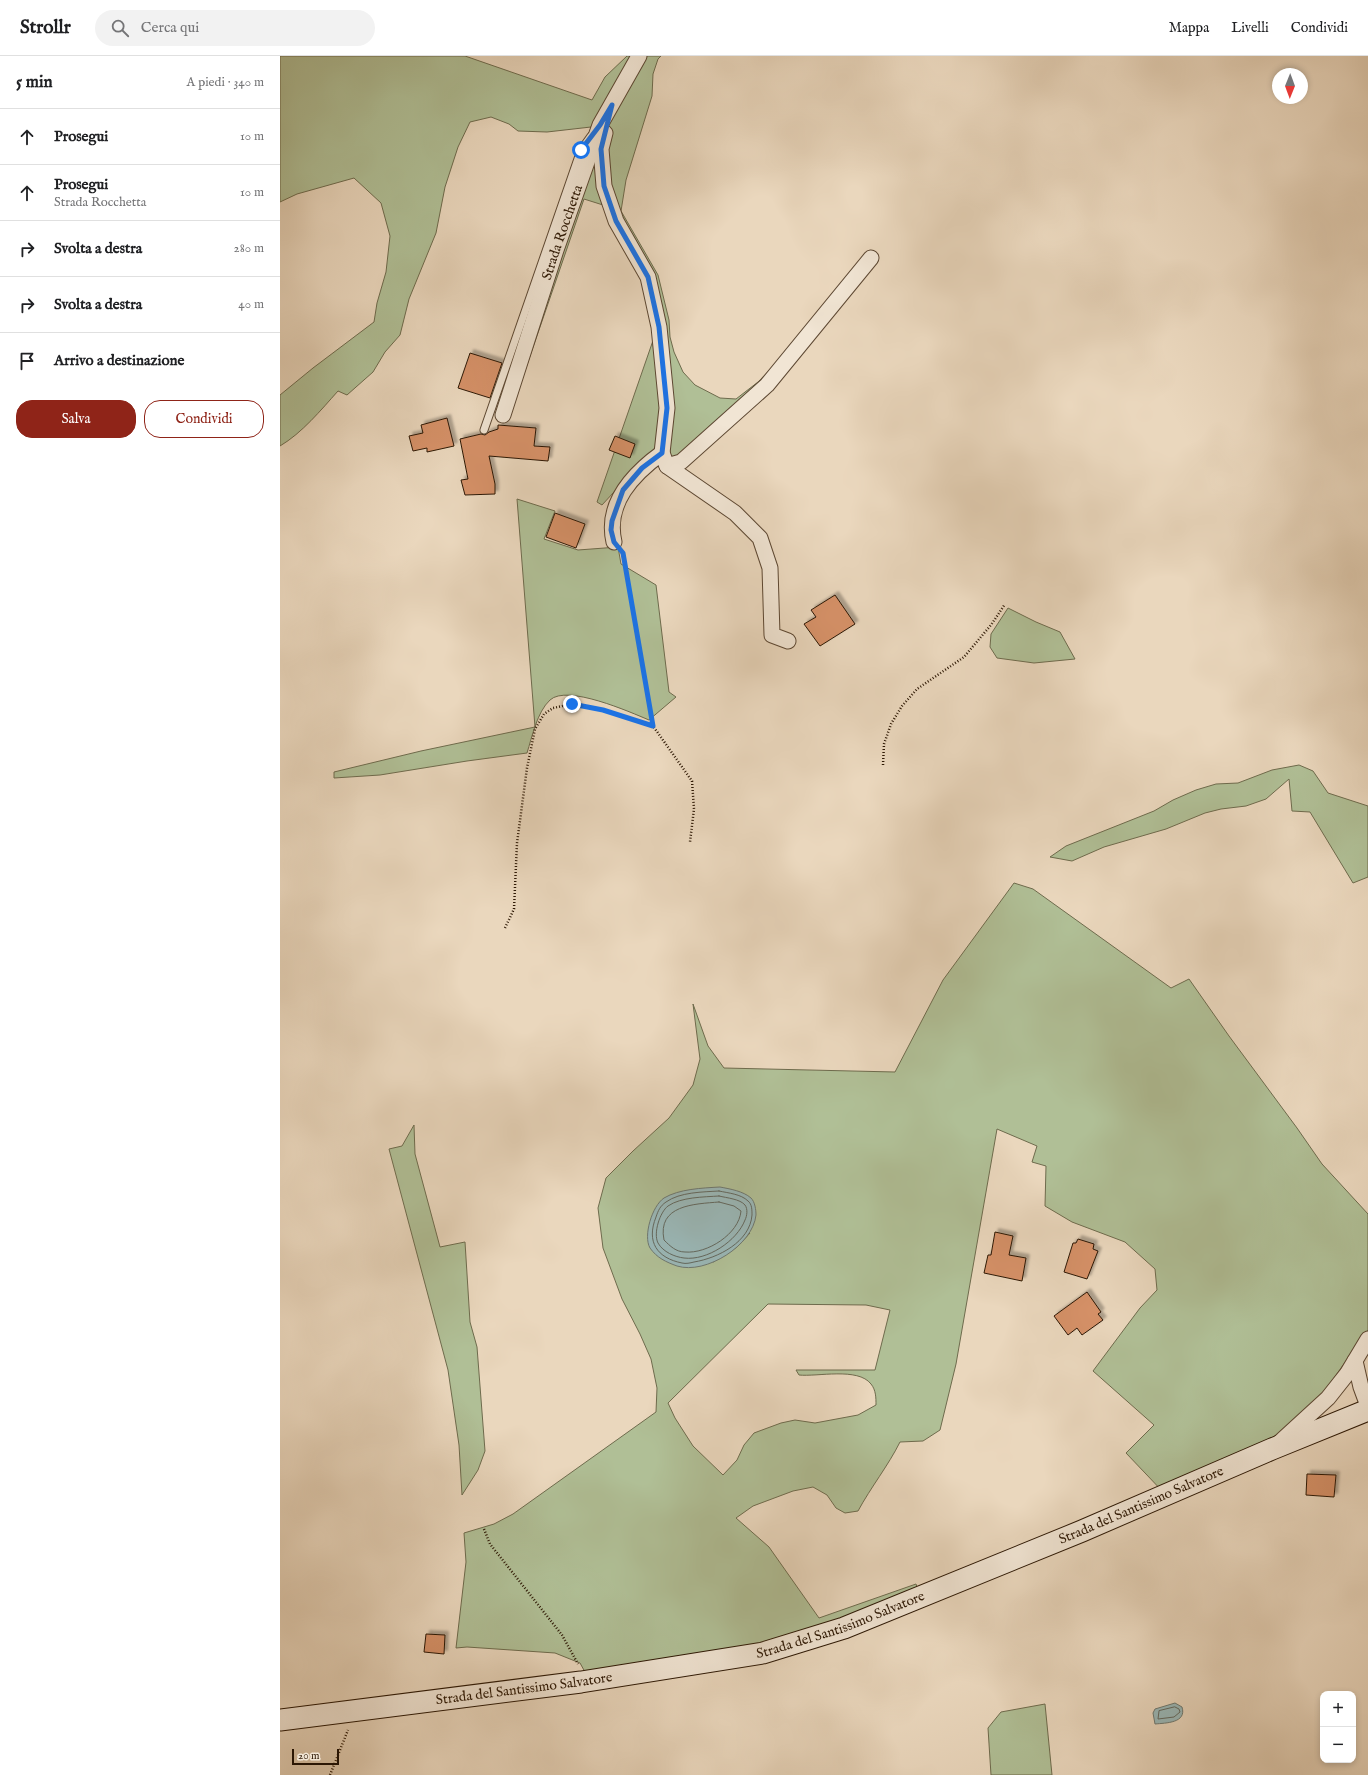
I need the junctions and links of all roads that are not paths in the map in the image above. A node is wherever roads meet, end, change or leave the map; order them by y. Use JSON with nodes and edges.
{"nodes":[{"id":1,"x":639,"y":56,"type":"edge"},
{"id":2,"x":612,"y":105,"type":"junction"},
{"id":3,"x":600,"y":125,"type":"junction"},
{"id":4,"x":871,"y":258,"type":"dead end"},
{"id":5,"x":503,"y":415,"type":"dead end"},
{"id":6,"x":484,"y":430,"type":"dead end"},
{"id":7,"x":665,"y":459,"type":"junction"},
{"id":8,"x":614,"y":542,"type":"road end"},
{"id":9,"x":788,"y":641,"type":"dead end"},
{"id":10,"x":1368,"y":1339,"type":"edge"},
{"id":11,"x":1355,"y":1361,"type":"junction"},
{"id":12,"x":1368,"y":1406,"type":"edge"},
{"id":13,"x":1368,"y":1410,"type":"edge"},
{"id":14,"x":1272,"y":1449,"type":"junction"},
{"id":15,"x":280,"y":1720,"type":"edge"}],
"edges":[{"from":1,"to":2,"type":"street","name":"Strada Rocchetta"},
{"from":2,"to":3,"type":"street","name":"Strada Rocchetta"},
{"from":2,"to":7,"type":"street"},
{"from":3,"to":5,"type":"street","name":"Strada Rocchetta"},
{"from":3,"to":6,"type":"lane"},
{"from":4,"to":7,"type":"street"},
{"from":7,"to":8,"type":"street"},
{"from":7,"to":9,"type":"street"},
{"from":10,"to":11,"type":"street"},
{"from":11,"to":12,"type":"street"},
{"from":11,"to":14,"type":"street"},
{"from":13,"to":14,"type":"street","name":"Strada del Santissimo Salvatore"},
{"from":14,"to":15,"type":"street","name":"Strada del Santissimo Salvatore"}]}
